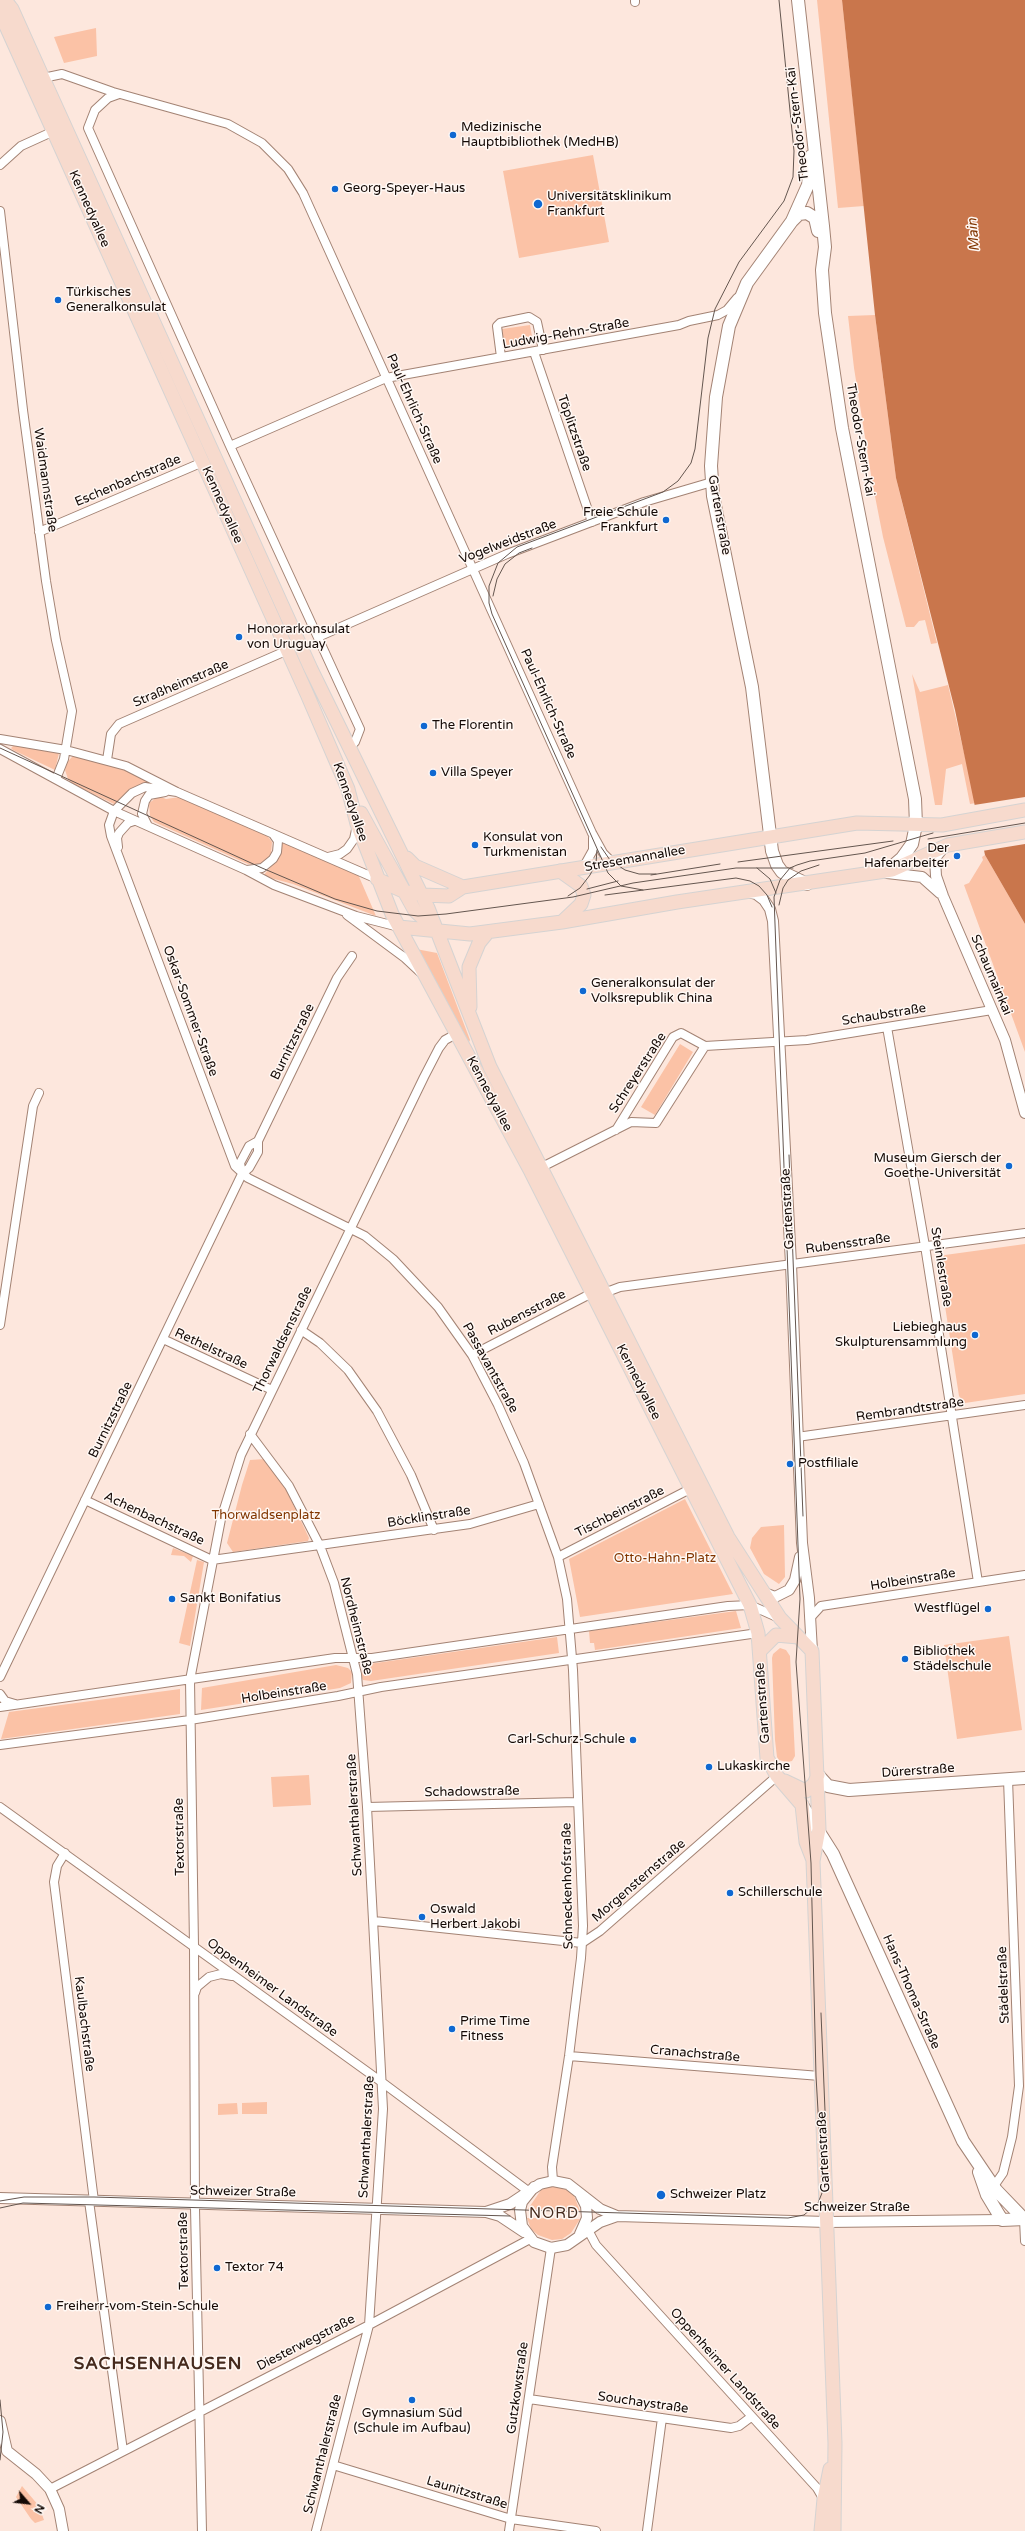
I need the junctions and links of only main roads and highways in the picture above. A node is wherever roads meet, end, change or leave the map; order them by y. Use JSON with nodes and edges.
{"nodes":[{"id":1,"x":5,"y":0,"type":"edge"},
{"id":2,"x":798,"y":0,"type":"edge"},
{"id":3,"x":0,"y":6,"type":"edge"},
{"id":4,"x":813,"y":147,"type":"junction"},
{"id":5,"x":792,"y":221,"type":"junction"},
{"id":6,"x":822,"y":258,"type":"junction"},
{"id":7,"x":348,"y":789,"type":"junction"},
{"id":8,"x":1025,"y":810,"type":"edge"},
{"id":9,"x":916,"y":825,"type":"junction"},
{"id":10,"x":1025,"y":832,"type":"edge"},
{"id":11,"x":770,"y":837,"type":"junction"},
{"id":12,"x":402,"y":854,"type":"junction"},
{"id":13,"x":560,"y":871,"type":"junction"},
{"id":14,"x":883,"y":872,"type":"junction"},
{"id":15,"x":377,"y":879,"type":"junction"},
{"id":16,"x":807,"y":884,"type":"junction"},
{"id":17,"x":463,"y":888,"type":"junction"},
{"id":18,"x":403,"y":891,"type":"junction"},
{"id":19,"x":422,"y":895,"type":"junction"},
{"id":20,"x":562,"y":922,"type":"junction"},
{"id":21,"x":399,"y":927,"type":"junction"},
{"id":22,"x":438,"y":931,"type":"junction"},
{"id":23,"x":488,"y":932,"type":"junction"},
{"id":24,"x":471,"y":1019,"type":"junction"},
{"id":25,"x":598,"y":1293,"type":"junction"},
{"id":26,"x":739,"y":1579,"type":"joint"},
{"id":27,"x":800,"y":1639,"type":"junction"},
{"id":28,"x":760,"y":1651,"type":"junction"},
{"id":29,"x":818,"y":1775,"type":"junction"},
{"id":30,"x":777,"y":1776,"type":"junction"},
{"id":31,"x":1025,"y":1778,"type":"edge"},
{"id":32,"x":802,"y":1805,"type":"junction"},
{"id":33,"x":819,"y":1829,"type":"junction"},
{"id":34,"x":813,"y":1860,"type":"junction"},
{"id":35,"x":978,"y":2165,"type":"junction"},
{"id":36,"x":1025,"y":2219,"type":"edge"},
{"id":37,"x":1002,"y":2220,"type":"joint"},
{"id":38,"x":835,"y":2443,"type":"junction"},
{"id":39,"x":821,"y":2531,"type":"edge"},
{"id":40,"x":834,"y":2531,"type":"edge"}],
"edges":[{"from":1,"to":12,"type":"main road","name":"Kennedyallee"},
{"from":2,"to":4,"type":"main road","name":"Theodor-Stern-Kai"},
{"from":3,"to":7,"type":"main road","name":"Kennedyallee"},
{"from":4,"to":5,"type":"main road","name":"Gartenstraße"},
{"from":4,"to":6,"type":"main road","name":"Theodor-Stern-Kai"},
{"from":5,"to":6,"type":"main road"},
{"from":5,"to":11,"type":"main road","name":"Gartenstraße"},
{"from":6,"to":9,"type":"main road","name":"Theodor-Stern-Kai"},
{"from":7,"to":15,"type":"main road","name":"Kennedyallee"},
{"from":7,"to":18,"type":"main road"},
{"from":8,"to":9,"type":"main road","name":"Stresemannallee"},
{"from":9,"to":11,"type":"main road","name":"Stresemannallee"},
{"from":9,"to":14,"type":"main road","name":"Theodor-Stern-Kai"},
{"from":10,"to":14,"type":"main road"},
{"from":11,"to":13,"type":"main road","name":"Stresemannallee"},
{"from":11,"to":16,"type":"main road","name":"Gartenstraße"},
{"from":12,"to":17,"type":"main road"},
{"from":12,"to":19,"type":"main road","name":"Kennedyallee"},
{"from":13,"to":17,"type":"main road","name":"Stresemannallee"},
{"from":13,"to":20,"type":"main road"},
{"from":14,"to":16,"type":"main road"},
{"from":15,"to":18,"type":"main road","name":"Stresemannallee"},
{"from":15,"to":21,"type":"main road","name":"Kennedyallee"},
{"from":16,"to":20,"type":"main road"},
{"from":17,"to":19,"type":"main road","name":"Stresemannallee"},
{"from":18,"to":19,"type":"main road","name":"Stresemannallee"},
{"from":18,"to":22,"type":"main road"},
{"from":19,"to":22,"type":"main road","name":"Kennedyallee"},
{"from":20,"to":23,"type":"main road"},
{"from":21,"to":22,"type":"main road"},
{"from":21,"to":25,"type":"main road","name":"Kennedyallee"},
{"from":22,"to":23,"type":"main road"},
{"from":22,"to":24,"type":"main road","name":"Kennedyallee"},
{"from":23,"to":24,"type":"main road"},
{"from":24,"to":25,"type":"main road","name":"Kennedyallee"},
{"from":25,"to":26,"type":"main road","name":"Kennedyallee"},
{"from":25,"to":27,"type":"main road","name":"Kennedyallee"},
{"from":26,"to":28,"type":"main road","name":"Gartenstraße"},
{"from":27,"to":28,"type":"main road"},
{"from":27,"to":29,"type":"main road","name":"Gartenstraße"},
{"from":28,"to":30,"type":"main road","name":"Gartenstraße"},
{"from":29,"to":30,"type":"main road"},
{"from":29,"to":31,"type":"main road","name":"Dürerstraße"},
{"from":29,"to":33,"type":"main road","name":"Gartenstraße"},
{"from":30,"to":32,"type":"main road","name":"Gartenstraße"},
{"from":32,"to":33,"type":"main road","name":"Hans-Thoma-Straße"},
{"from":32,"to":34,"type":"main road","name":"Gartenstraße"},
{"from":33,"to":34,"type":"main road","name":"Gartenstraße"},
{"from":33,"to":35,"type":"main road","name":"Hans-Thoma-Straße"},
{"from":34,"to":38,"type":"main road","name":"Gartenstraße"},
{"from":35,"to":36,"type":"main road","name":"Hans-Thoma-Straße"},
{"from":35,"to":37,"type":"main road","name":"Hans-Thoma-Straße"},
{"from":36,"to":37,"type":"main road","name":"Schweizer Straße"},
{"from":38,"to":39,"type":"main road","name":"Gartenstraße"},
{"from":38,"to":40,"type":"main road","name":"Gartenstraße"}]}
